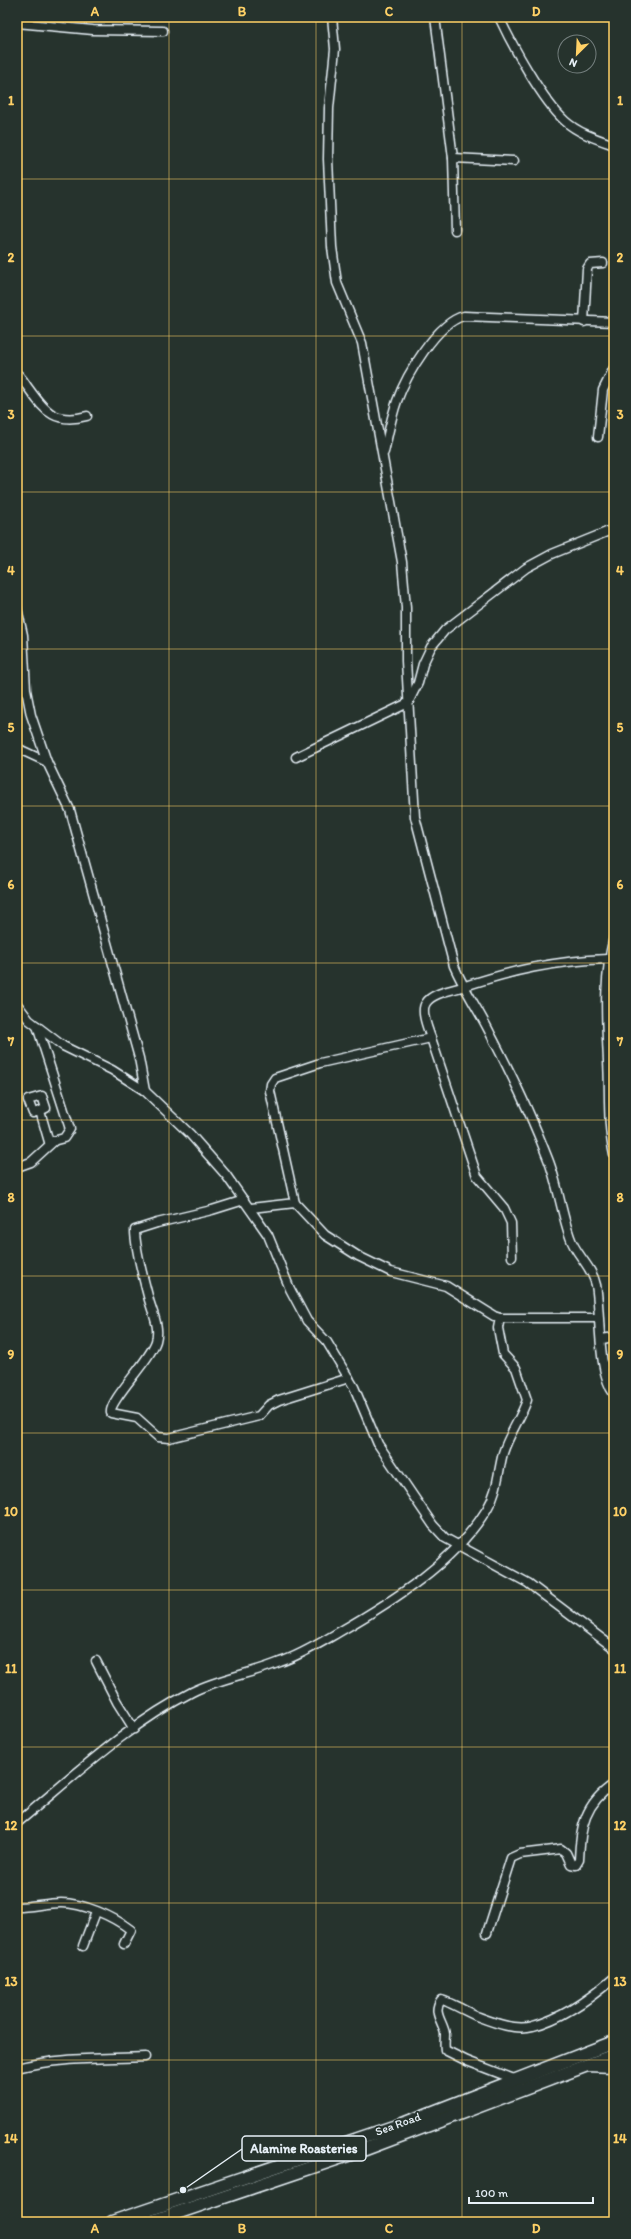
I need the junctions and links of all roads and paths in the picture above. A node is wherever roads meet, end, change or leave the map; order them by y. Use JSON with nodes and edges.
{"nodes":[{"id":1,"x":332,"y":17,"type":"edge"},
{"id":2,"x":435,"y":17,"type":"edge"},
{"id":3,"x":499,"y":17,"type":"edge"},
{"id":4,"x":17,"y":23,"type":"edge"},
{"id":5,"x":163,"y":31,"type":"dead end"},
{"id":6,"x":614,"y":145,"type":"edge"},
{"id":7,"x":453,"y":158,"type":"junction"},
{"id":8,"x":514,"y":162,"type":"dead end"},
{"id":9,"x":455,"y":230,"type":"dead end"},
{"id":10,"x":603,"y":262,"type":"dead end"},
{"id":11,"x":584,"y":322,"type":"junction"},
{"id":12,"x":614,"y":322,"type":"edge"},
{"id":13,"x":614,"y":368,"type":"edge"},
{"id":14,"x":17,"y":374,"type":"edge"},
{"id":15,"x":88,"y":416,"type":"dead end"},
{"id":16,"x":598,"y":437,"type":"dead end"},
{"id":17,"x":383,"y":457,"type":"junction"},
{"id":18,"x":614,"y":529,"type":"edge"},
{"id":19,"x":17,"y":608,"type":"edge"},
{"id":20,"x":408,"y":702,"type":"junction"},
{"id":21,"x":17,"y":748,"type":"edge"},
{"id":22,"x":296,"y":757,"type":"dead end"},
{"id":23,"x":48,"y":762,"type":"junction"},
{"id":24,"x":614,"y":936,"type":"edge"},
{"id":25,"x":608,"y":959,"type":"junction"},
{"id":26,"x":463,"y":987,"type":"junction"},
{"id":27,"x":17,"y":1004,"type":"edge"},
{"id":28,"x":37,"y":1026,"type":"junction"},
{"id":29,"x":431,"y":1038,"type":"junction"},
{"id":30,"x":145,"y":1091,"type":"junction"},
{"id":31,"x":40,"y":1111,"type":"dead end"},
{"id":32,"x":54,"y":1140,"type":"junction"},
{"id":33,"x":614,"y":1154,"type":"edge"},
{"id":34,"x":17,"y":1167,"type":"edge"},
{"id":35,"x":244,"y":1200,"type":"junction"},
{"id":36,"x":295,"y":1203,"type":"junction"},
{"id":37,"x":251,"y":1208,"type":"junction"},
{"id":38,"x":512,"y":1257,"type":"dead end"},
{"id":39,"x":500,"y":1318,"type":"junction"},
{"id":40,"x":598,"y":1318,"type":"junction"},
{"id":41,"x":614,"y":1337,"type":"edge"},
{"id":42,"x":602,"y":1339,"type":"junction"},
{"id":43,"x":349,"y":1378,"type":"junction"},
{"id":44,"x":614,"y":1394,"type":"edge"},
{"id":45,"x":457,"y":1547,"type":"junction"},
{"id":46,"x":614,"y":1648,"type":"edge"},
{"id":47,"x":96,"y":1661,"type":"dead end"},
{"id":48,"x":134,"y":1728,"type":"junction"},
{"id":49,"x":614,"y":1784,"type":"edge"},
{"id":50,"x":17,"y":1823,"type":"edge"},
{"id":51,"x":17,"y":1907,"type":"edge"},
{"id":52,"x":96,"y":1912,"type":"junction"},
{"id":53,"x":487,"y":1933,"type":"dead end"},
{"id":54,"x":124,"y":1944,"type":"dead end"},
{"id":55,"x":83,"y":1946,"type":"dead end"},
{"id":56,"x":614,"y":1978,"type":"edge"},
{"id":57,"x":614,"y":2042,"type":"edge"},
{"id":58,"x":614,"y":2054,"type":"edge"},
{"id":59,"x":146,"y":2057,"type":"dead end"},
{"id":60,"x":581,"y":2067,"type":"junction"},
{"id":61,"x":17,"y":2068,"type":"edge"},
{"id":62,"x":614,"y":2068,"type":"edge"},
{"id":63,"x":514,"y":2079,"type":"junction"},
{"id":64,"x":434,"y":2118,"type":"junction"},
{"id":65,"x":338,"y":2145,"type":"junction"},
{"id":66,"x":345,"y":2156,"type":"junction"},
{"id":67,"x":112,"y":2222,"type":"edge"},
{"id":68,"x":150,"y":2222,"type":"edge"}],
"edges":[{"from":1,"to":17,"type":"street"},
{"from":2,"to":7,"type":"street"},
{"from":3,"to":6,"type":"street"},
{"from":4,"to":5,"type":"street"},
{"from":7,"to":8,"type":"street"},
{"from":7,"to":9,"type":"street"},
{"from":10,"to":11,"type":"street"},
{"from":11,"to":12,"type":"street"},
{"from":11,"to":17,"type":"street"},
{"from":13,"to":16,"type":"street"},
{"from":14,"to":15,"type":"street"},
{"from":17,"to":20,"type":"street"},
{"from":18,"to":20,"type":"street"},
{"from":19,"to":23,"type":"street"},
{"from":20,"to":22,"type":"street"},
{"from":20,"to":26,"type":"street"},
{"from":21,"to":23,"type":"street"},
{"from":23,"to":30,"type":"street"},
{"from":24,"to":25,"type":"street"},
{"from":25,"to":26,"type":"street"},
{"from":25,"to":33,"type":"street"},
{"from":26,"to":29,"type":"street"},
{"from":26,"to":40,"type":"street"},
{"from":27,"to":28,"type":"street"},
{"from":28,"to":30,"type":"street"},
{"from":28,"to":32,"type":"street"},
{"from":29,"to":36,"type":"street"},
{"from":29,"to":38,"type":"street"},
{"from":30,"to":35,"type":"street"},
{"from":31,"to":32,"type":"street"},
{"from":32,"to":34,"type":"street"},
{"from":35,"to":37,"type":"street"},
{"from":35,"to":43,"type":"street"},
{"from":36,"to":37,"type":"street"},
{"from":36,"to":39,"type":"street"},
{"from":37,"to":43,"type":"street"},
{"from":39,"to":40,"type":"street"},
{"from":39,"to":45,"type":"street"},
{"from":40,"to":42,"type":"street"},
{"from":41,"to":42,"type":"street"},
{"from":42,"to":44,"type":"street"},
{"from":43,"to":45,"type":"street"},
{"from":45,"to":46,"type":"street"},
{"from":45,"to":48,"type":"street"},
{"from":47,"to":48,"type":"street"},
{"from":48,"to":50,"type":"street"},
{"from":49,"to":53,"type":"street"},
{"from":51,"to":52,"type":"street"},
{"from":52,"to":54,"type":"street"},
{"from":52,"to":55,"type":"street"},
{"from":56,"to":63,"type":"street"},
{"from":57,"to":63,"type":"highway","name":"Sea Road"},
{"from":58,"to":60,"type":"highway","name":"Sea Road"},
{"from":59,"to":61,"type":"street"},
{"from":60,"to":62,"type":"street"},
{"from":60,"to":64,"type":"highway","name":"Sea Road"},
{"from":63,"to":64,"type":"highway","name":"Sea Road"},
{"from":64,"to":65,"type":"highway","name":"Sea Road"},
{"from":64,"to":66,"type":"highway","name":"Sea Road"},
{"from":65,"to":66,"type":"highway"},
{"from":65,"to":67,"type":"highway","name":"Sea Road"},
{"from":66,"to":68,"type":"highway","name":"Sea Road"}]}
